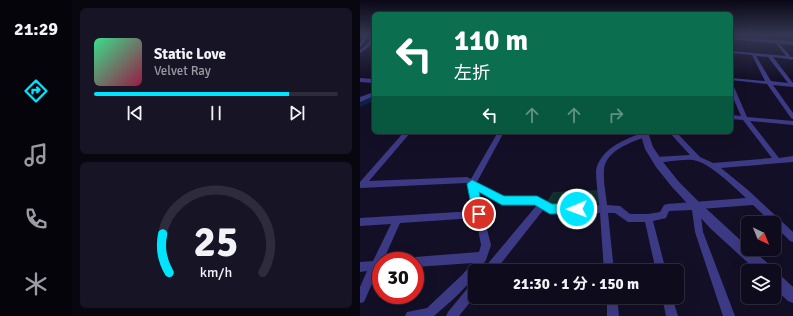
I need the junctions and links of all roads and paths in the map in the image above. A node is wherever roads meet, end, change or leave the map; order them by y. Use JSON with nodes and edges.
{"nodes":[{"id":1,"x":784,"y":50,"type":"edge"},
{"id":2,"x":733,"y":52,"type":"edge"},
{"id":3,"x":753,"y":54,"type":"junction"},
{"id":4,"x":770,"y":56,"type":"junction"},
{"id":5,"x":792,"y":59,"type":"edge"},
{"id":6,"x":733,"y":79,"type":"edge"},
{"id":7,"x":360,"y":80,"type":"edge"},
{"id":8,"x":372,"y":81,"type":"edge"},
{"id":9,"x":769,"y":83,"type":"junction"},
{"id":10,"x":792,"y":85,"type":"edge"},
{"id":11,"x":733,"y":91,"type":"edge"},
{"id":12,"x":372,"y":95,"type":"edge"},
{"id":13,"x":360,"y":100,"type":"edge"},
{"id":14,"x":733,"y":117,"type":"edge"},
{"id":15,"x":793,"y":117,"type":"edge"},
{"id":16,"x":745,"y":118,"type":"junction"},
{"id":17,"x":793,"y":122,"type":"edge"},
{"id":18,"x":406,"y":134,"type":"edge"},
{"id":19,"x":500,"y":134,"type":"edge"},
{"id":20,"x":642,"y":134,"type":"edge"},
{"id":21,"x":644,"y":134,"type":"edge"},
{"id":22,"x":674,"y":134,"type":"edge"},
{"id":23,"x":697,"y":158,"type":"junction"},
{"id":24,"x":656,"y":160,"type":"junction"},
{"id":25,"x":777,"y":160,"type":"junction"},
{"id":26,"x":793,"y":160,"type":"edge"},
{"id":27,"x":712,"y":166,"type":"junction"},
{"id":28,"x":472,"y":184,"type":"junction"},
{"id":29,"x":361,"y":185,"type":"edge"},
{"id":30,"x":754,"y":201,"type":"junction"},
{"id":31,"x":543,"y":204,"type":"junction"},
{"id":32,"x":695,"y":205,"type":"junction"},
{"id":33,"x":604,"y":208,"type":"junction"},
{"id":34,"x":479,"y":214,"type":"junction"},
{"id":35,"x":648,"y":218,"type":"junction"},
{"id":36,"x":397,"y":220,"type":"junction"},
{"id":37,"x":360,"y":222,"type":"edge"},
{"id":38,"x":792,"y":235,"type":"edge"},
{"id":39,"x":383,"y":252,"type":"edge"},
{"id":40,"x":483,"y":257,"type":"junction"},
{"id":41,"x":424,"y":261,"type":"edge"},
{"id":42,"x":495,"y":264,"type":"edge"},
{"id":43,"x":608,"y":264,"type":"edge"},
{"id":44,"x":659,"y":264,"type":"edge"},
{"id":45,"x":758,"y":264,"type":"edge"},
{"id":46,"x":372,"y":266,"type":"edge"},
{"id":47,"x":360,"y":267,"type":"edge"},
{"id":48,"x":372,"y":276,"type":"edge"},
{"id":49,"x":781,"y":285,"type":"edge"},
{"id":50,"x":793,"y":296,"type":"edge"},
{"id":51,"x":468,"y":297,"type":"edge"},
{"id":52,"x":360,"y":298,"type":"edge"},
{"id":53,"x":612,"y":304,"type":"edge"},
{"id":54,"x":669,"y":304,"type":"edge"},
{"id":55,"x":427,"y":314,"type":"edge"},
{"id":56,"x":454,"y":315,"type":"edge"},
{"id":57,"x":411,"y":316,"type":"edge"},
{"id":58,"x":613,"y":316,"type":"edge"},
{"id":59,"x":672,"y":316,"type":"edge"},
{"id":60,"x":730,"y":316,"type":"edge"}],
"edges":[{"from":1,"to":5,"type":"street"},
{"from":2,"to":3,"type":"street"},
{"from":3,"to":4,"type":"street"},
{"from":3,"to":9,"type":"street"},
{"from":4,"to":5,"type":"street"},
{"from":4,"to":10,"type":"street"},
{"from":6,"to":9,"type":"street"},
{"from":7,"to":8,"type":"street"},
{"from":9,"to":10,"type":"street"},
{"from":9,"to":15,"type":"street"},
{"from":11,"to":16,"type":"street"},
{"from":12,"to":13,"type":"street"},
{"from":14,"to":16,"type":"street"},
{"from":16,"to":17,"type":"street"},
{"from":16,"to":25,"type":"street"},
{"from":18,"to":29,"type":"street"},
{"from":19,"to":28,"type":"street"},
{"from":20,"to":33,"type":"street"},
{"from":21,"to":24,"type":"street"},
{"from":22,"to":23,"type":"street"},
{"from":23,"to":24,"type":"street"},
{"from":23,"to":27,"type":"street"},
{"from":24,"to":32,"type":"street"},
{"from":25,"to":26,"type":"street"},
{"from":25,"to":27,"type":"street"},
{"from":27,"to":30,"type":"street"},
{"from":28,"to":29,"type":"street"},
{"from":28,"to":31,"type":"street"},
{"from":28,"to":34,"type":"street"},
{"from":30,"to":32,"type":"street"},
{"from":30,"to":38,"type":"street"},
{"from":31,"to":33,"type":"street"},
{"from":31,"to":42,"type":"street"},
{"from":32,"to":35,"type":"street"},
{"from":32,"to":45,"type":"street"},
{"from":32,"to":60,"type":"street"},
{"from":33,"to":35,"type":"street"},
{"from":33,"to":43,"type":"street"},
{"from":34,"to":36,"type":"street"},
{"from":34,"to":40,"type":"street"},
{"from":35,"to":44,"type":"street"},
{"from":36,"to":37,"type":"street"},
{"from":36,"to":39,"type":"street"},
{"from":40,"to":41,"type":"street"},
{"from":40,"to":55,"type":"street"},
{"from":46,"to":47,"type":"street"},
{"from":48,"to":52,"type":"street"},
{"from":49,"to":50,"type":"street"},
{"from":51,"to":56,"type":"street"},
{"from":53,"to":58,"type":"street"},
{"from":54,"to":59,"type":"street"},
{"from":55,"to":57,"type":"street"}]}
